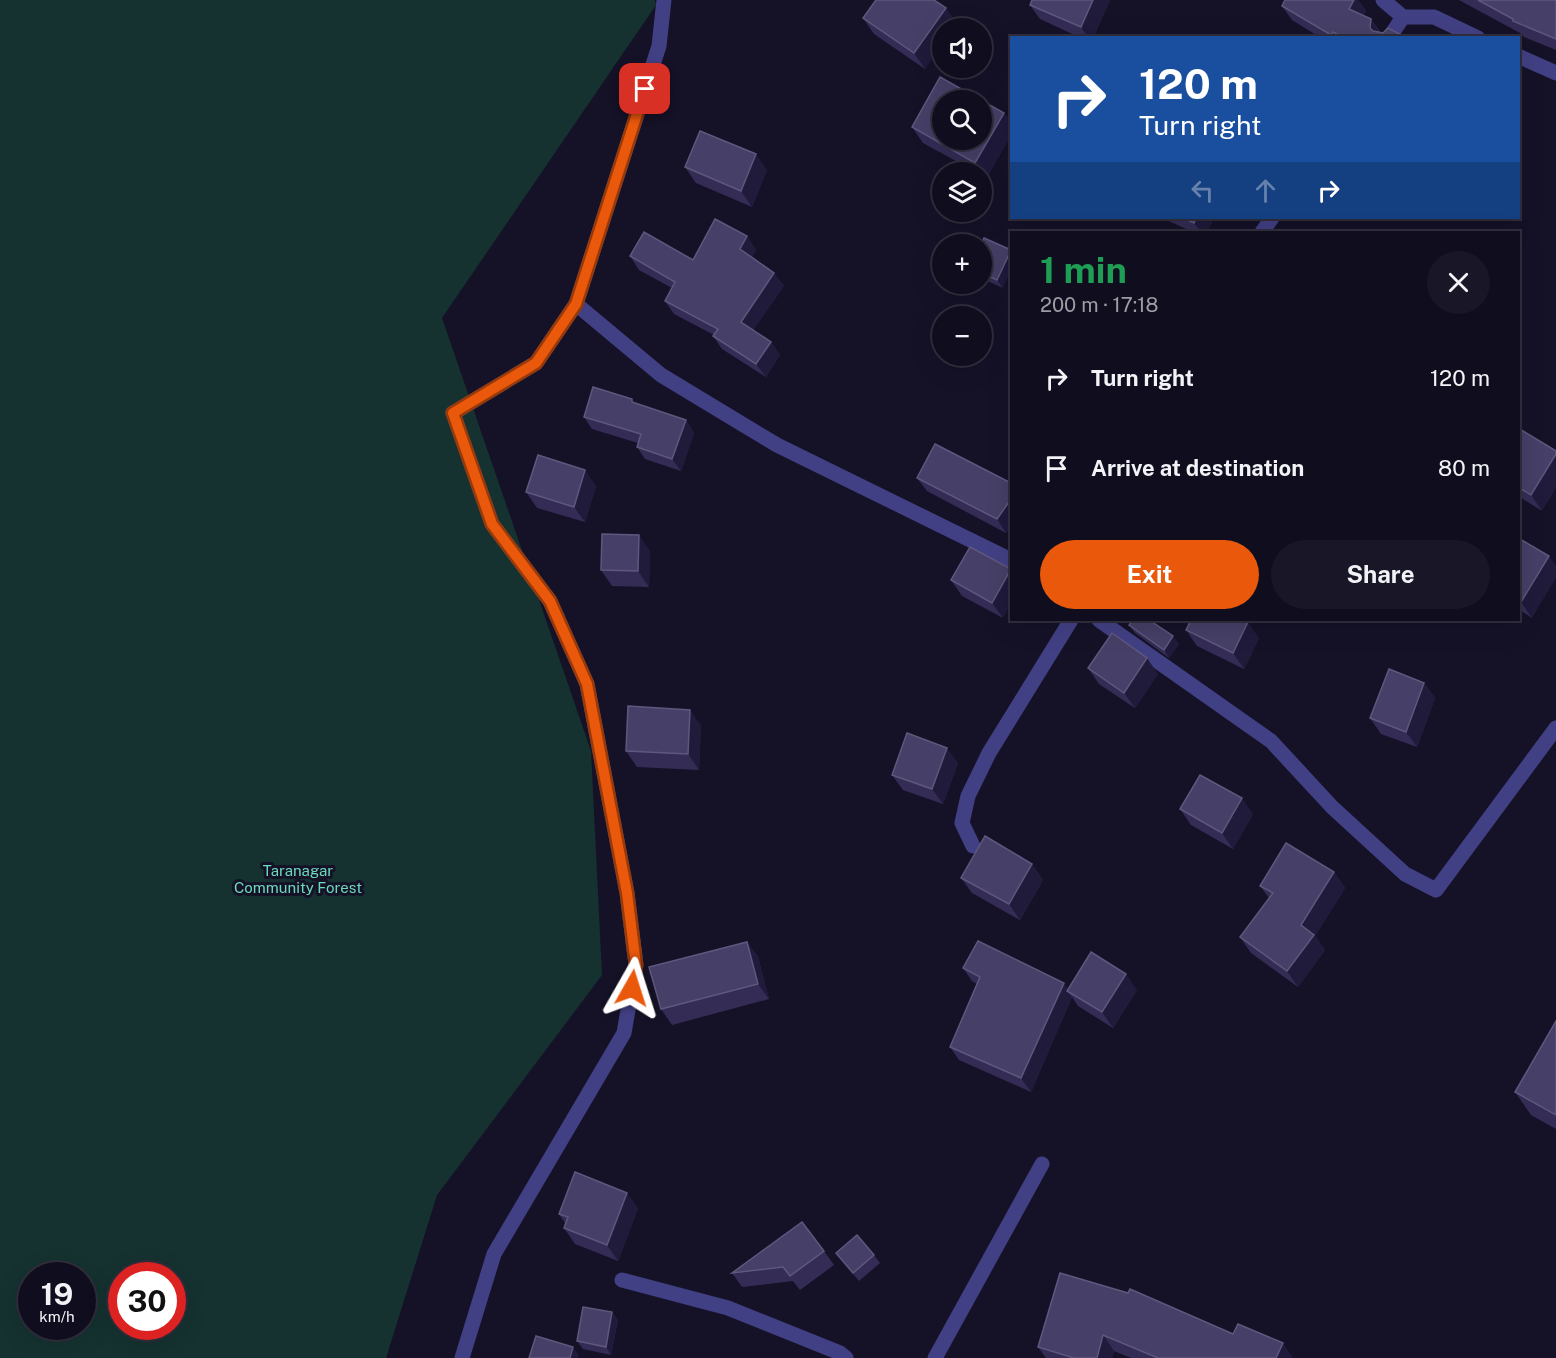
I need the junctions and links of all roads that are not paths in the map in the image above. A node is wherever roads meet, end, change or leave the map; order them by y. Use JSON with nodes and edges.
{"nodes":[{"id":1,"x":664,"y":0,"type":"edge"},
{"id":2,"x":1383,"y":0,"type":"edge"},
{"id":3,"x":1403,"y":17,"type":"junction"},
{"id":4,"x":1390,"y":36,"type":"edge"},
{"id":5,"x":1474,"y":36,"type":"edge"},
{"id":6,"x":1520,"y":57,"type":"edge"},
{"id":7,"x":1556,"y":74,"type":"edge"},
{"id":8,"x":576,"y":304,"type":"junction"},
{"id":9,"x":1010,"y":560,"type":"edge"},
{"id":10,"x":1070,"y":621,"type":"edge"},
{"id":11,"x":1100,"y":621,"type":"edge"},
{"id":12,"x":1556,"y":728,"type":"edge"},
{"id":13,"x":973,"y":846,"type":"dead end"},
{"id":14,"x":1042,"y":1164,"type":"dead end"},
{"id":15,"x":621,"y":1280,"type":"dead end"},
{"id":16,"x":462,"y":1358,"type":"edge"},
{"id":17,"x":846,"y":1358,"type":"edge"},
{"id":18,"x":936,"y":1358,"type":"edge"}],
"edges":[{"from":1,"to":8,"type":"street"},
{"from":2,"to":3,"type":"street"},
{"from":3,"to":4,"type":"street"},
{"from":3,"to":5,"type":"street"},
{"from":6,"to":7,"type":"street"},
{"from":8,"to":9,"type":"street"},
{"from":8,"to":16,"type":"street"},
{"from":10,"to":13,"type":"street"},
{"from":11,"to":12,"type":"street"},
{"from":14,"to":18,"type":"street"},
{"from":15,"to":17,"type":"street"}]}
